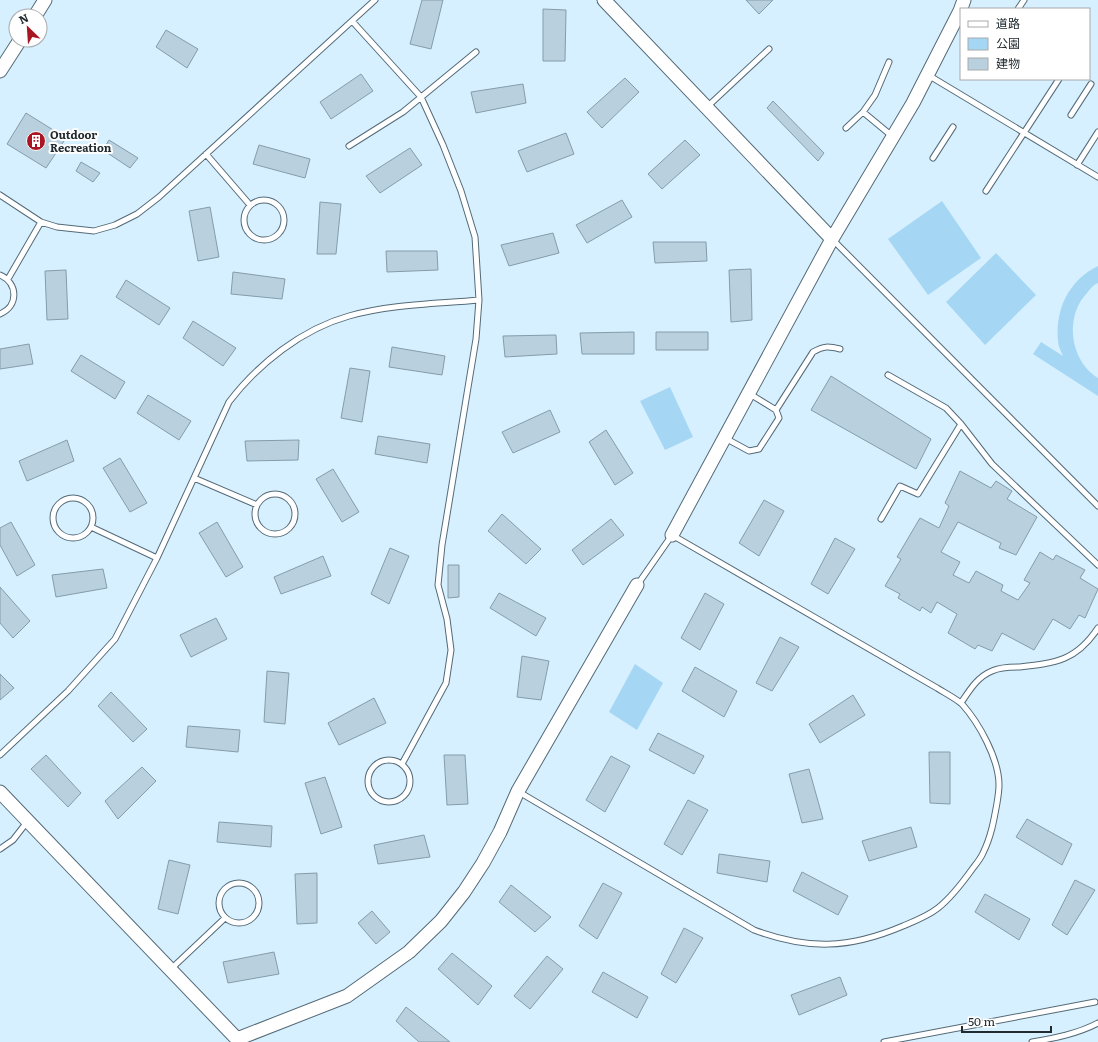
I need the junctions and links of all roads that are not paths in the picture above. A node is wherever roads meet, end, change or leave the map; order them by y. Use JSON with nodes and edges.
{"nodes":[{"id":1,"x":375,"y":0,"type":"edge"},
{"id":2,"x":604,"y":0,"type":"edge"},
{"id":3,"x":960,"y":11,"type":"edge"},
{"id":4,"x":352,"y":21,"type":"junction"},
{"id":5,"x":15,"y":48,"type":"edge"},
{"id":6,"x":769,"y":49,"type":"dead end"},
{"id":7,"x":476,"y":52,"type":"dead end"},
{"id":8,"x":889,"y":62,"type":"dead end"},
{"id":9,"x":0,"y":71,"type":"edge"},
{"id":10,"x":927,"y":74,"type":"junction"},
{"id":11,"x":1058,"y":80,"type":"edge"},
{"id":12,"x":1091,"y":84,"type":"dead end"},
{"id":13,"x":421,"y":97,"type":"junction"},
{"id":14,"x":707,"y":108,"type":"junction"},
{"id":15,"x":863,"y":112,"type":"junction"},
{"id":16,"x":1071,"y":115,"type":"dead end"},
{"id":17,"x":953,"y":127,"type":"dead end"},
{"id":18,"x":846,"y":128,"type":"dead end"},
{"id":19,"x":1024,"y":132,"type":"junction"},
{"id":20,"x":1098,"y":132,"type":"edge"},
{"id":21,"x":893,"y":136,"type":"junction"},
{"id":22,"x":349,"y":146,"type":"dead end"},
{"id":23,"x":206,"y":154,"type":"junction"},
{"id":24,"x":934,"y":158,"type":"dead end"},
{"id":25,"x":1077,"y":164,"type":"junction"},
{"id":26,"x":1098,"y":177,"type":"edge"},
{"id":27,"x":986,"y":190,"type":"dead end"},
{"id":28,"x":0,"y":195,"type":"edge"},
{"id":29,"x":250,"y":205,"type":"junction"},
{"id":30,"x":41,"y":222,"type":"junction"},
{"id":31,"x":832,"y":239,"type":"junction"},
{"id":32,"x":0,"y":275,"type":"edge"},
{"id":33,"x":8,"y":279,"type":"junction"},
{"id":34,"x":479,"y":300,"type":"junction"},
{"id":35,"x":0,"y":314,"type":"edge"},
{"id":36,"x":840,"y":349,"type":"dead end"},
{"id":37,"x":888,"y":375,"type":"dead end"},
{"id":38,"x":748,"y":393,"type":"junction"},
{"id":39,"x":776,"y":410,"type":"junction"},
{"id":40,"x":961,"y":424,"type":"junction"},
{"id":41,"x":724,"y":438,"type":"junction"},
{"id":42,"x":194,"y":478,"type":"junction"},
{"id":43,"x":257,"y":505,"type":"junction"},
{"id":44,"x":1098,"y":506,"type":"edge"},
{"id":45,"x":881,"y":519,"type":"dead end"},
{"id":46,"x":91,"y":527,"type":"junction"},
{"id":47,"x":672,"y":535,"type":"junction"},
{"id":48,"x":157,"y":558,"type":"junction"},
{"id":49,"x":1098,"y":565,"type":"edge"},
{"id":50,"x":637,"y":585,"type":"joint"},
{"id":51,"x":1098,"y":628,"type":"edge"},
{"id":52,"x":961,"y":703,"type":"junction"},
{"id":53,"x":0,"y":755,"type":"edge"},
{"id":54,"x":402,"y":764,"type":"junction"},
{"id":55,"x":518,"y":791,"type":"junction"},
{"id":56,"x":0,"y":792,"type":"edge"},
{"id":57,"x":28,"y":821,"type":"junction"},
{"id":58,"x":0,"y":849,"type":"edge"},
{"id":59,"x":225,"y":918,"type":"junction"},
{"id":60,"x":170,"y":970,"type":"junction"},
{"id":61,"x":1095,"y":1002,"type":"dead end"},
{"id":62,"x":1098,"y":1023,"type":"edge"},
{"id":63,"x":236,"y":1041,"type":"edge"},
{"id":64,"x":884,"y":1042,"type":"edge"},
{"id":65,"x":1032,"y":1042,"type":"edge"}],
"edges":[{"from":1,"to":4,"type":"lane"},
{"from":2,"to":14,"type":"street"},
{"from":3,"to":10,"type":"street"},
{"from":4,"to":13,"type":"lane"},
{"from":4,"to":23,"type":"lane"},
{"from":5,"to":9,"type":"street"},
{"from":6,"to":14,"type":"lane"},
{"from":7,"to":13,"type":"lane"},
{"from":8,"to":15,"type":"lane"},
{"from":10,"to":19,"type":"lane"},
{"from":10,"to":21,"type":"street"},
{"from":11,"to":19,"type":"lane"},
{"from":12,"to":16,"type":"lane"},
{"from":13,"to":22,"type":"lane"},
{"from":13,"to":34,"type":"lane"},
{"from":14,"to":31,"type":"street"},
{"from":15,"to":18,"type":"lane"},
{"from":15,"to":21,"type":"lane"},
{"from":17,"to":24,"type":"lane"},
{"from":19,"to":25,"type":"lane"},
{"from":19,"to":27,"type":"lane"},
{"from":20,"to":25,"type":"lane"},
{"from":21,"to":31,"type":"street"},
{"from":23,"to":29,"type":"lane"},
{"from":23,"to":30,"type":"lane"},
{"from":25,"to":26,"type":"lane"},
{"from":28,"to":30,"type":"lane"},
{"from":29,"to":29,"type":"lane"},
{"from":30,"to":33,"type":"lane"},
{"from":31,"to":38,"type":"street"},
{"from":31,"to":44,"type":"lane"},
{"from":32,"to":33,"type":"lane"},
{"from":33,"to":35,"type":"lane"},
{"from":34,"to":42,"type":"lane"},
{"from":34,"to":54,"type":"lane"},
{"from":36,"to":39,"type":"lane"},
{"from":37,"to":40,"type":"lane"},
{"from":38,"to":39,"type":"lane"},
{"from":38,"to":41,"type":"street"},
{"from":39,"to":41,"type":"lane"},
{"from":40,"to":45,"type":"lane"},
{"from":40,"to":49,"type":"lane"},
{"from":41,"to":47,"type":"street"},
{"from":42,"to":43,"type":"lane"},
{"from":42,"to":48,"type":"lane"},
{"from":43,"to":43,"type":"lane"},
{"from":46,"to":46,"type":"lane"},
{"from":46,"to":48,"type":"lane"},
{"from":47,"to":50,"type":"lane"},
{"from":47,"to":52,"type":"lane"},
{"from":48,"to":53,"type":"lane"},
{"from":50,"to":55,"type":"street"},
{"from":51,"to":52,"type":"lane"},
{"from":52,"to":55,"type":"lane"},
{"from":54,"to":54,"type":"lane"},
{"from":55,"to":63,"type":"street"},
{"from":56,"to":57,"type":"street"},
{"from":57,"to":58,"type":"lane"},
{"from":57,"to":60,"type":"street"},
{"from":59,"to":59,"type":"lane"},
{"from":59,"to":60,"type":"lane"},
{"from":60,"to":63,"type":"street"},
{"from":61,"to":64,"type":"lane"},
{"from":62,"to":65,"type":"lane"}]}
